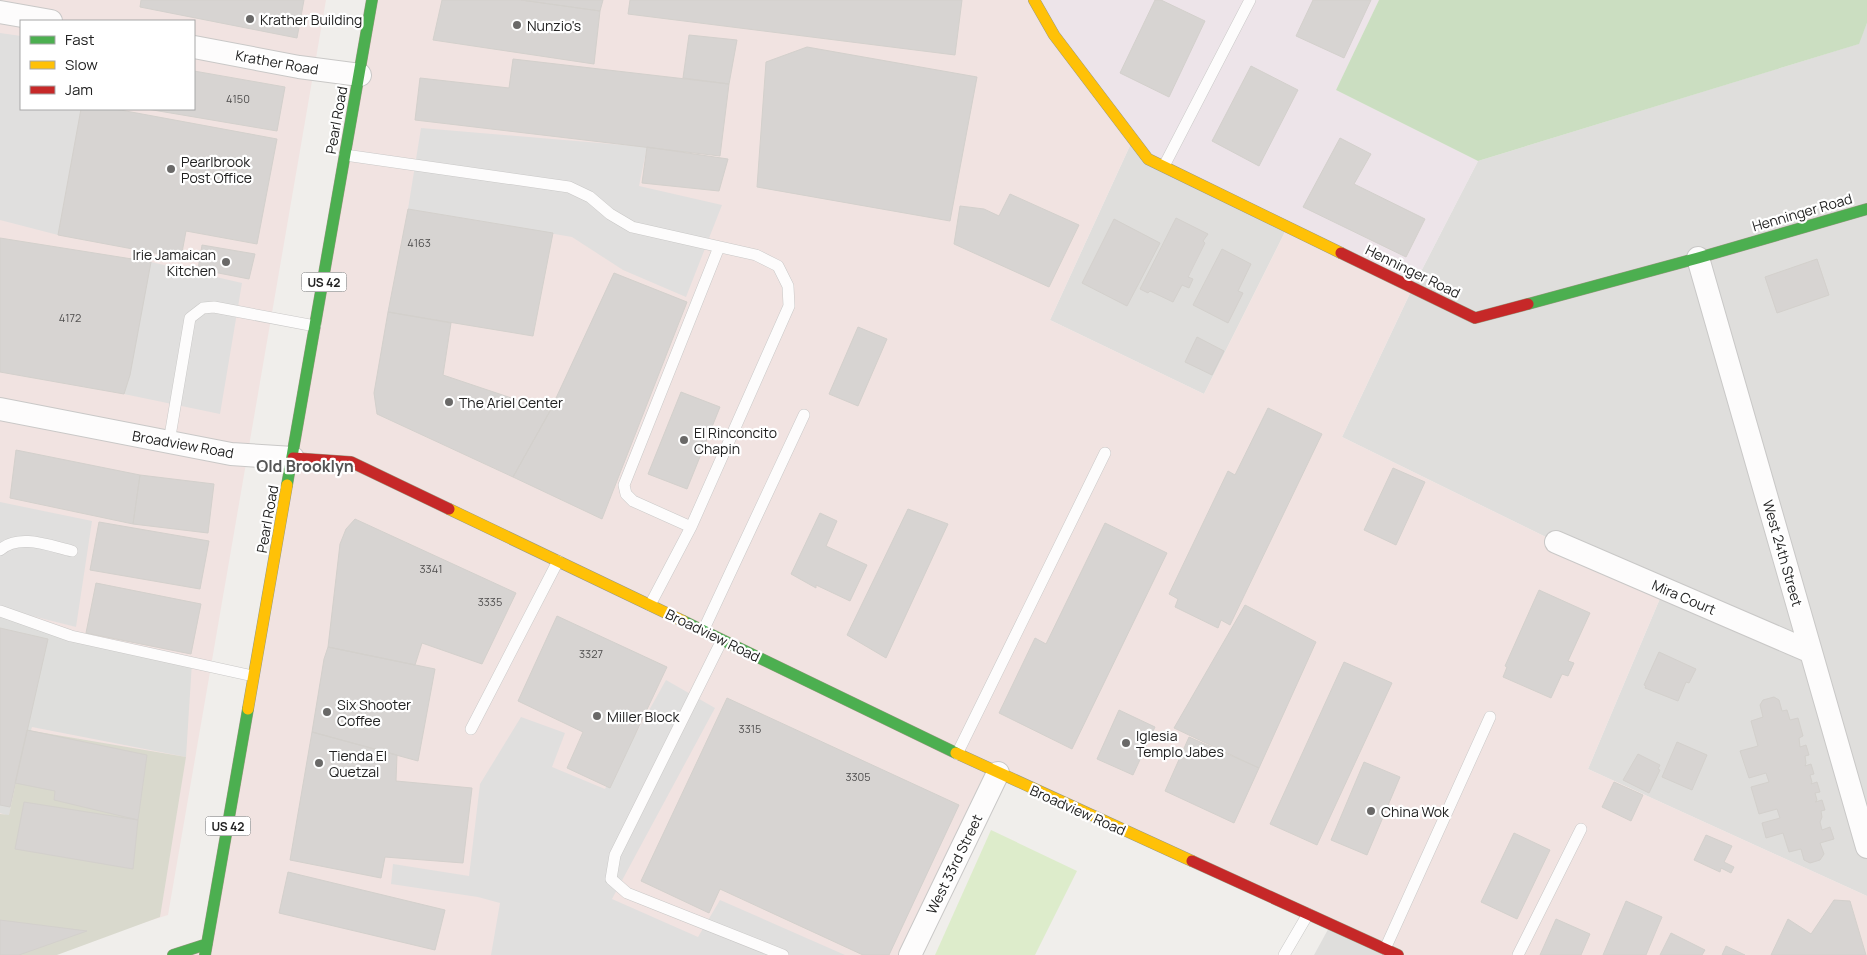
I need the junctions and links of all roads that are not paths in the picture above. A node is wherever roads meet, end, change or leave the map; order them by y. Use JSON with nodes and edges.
{"nodes":[{"id":1,"x":372,"y":0,"type":"edge"},
{"id":2,"x":1034,"y":0,"type":"edge"},
{"id":3,"x":1250,"y":0,"type":"edge"},
{"id":4,"x":0,"y":12,"type":"edge"},
{"id":5,"x":45,"y":20,"type":"edge"},
{"id":6,"x":195,"y":47,"type":"edge"},
{"id":7,"x":360,"y":75,"type":"junction"},
{"id":8,"x":345,"y":155,"type":"junction"},
{"id":9,"x":1164,"y":166,"type":"junction"},
{"id":10,"x":1867,"y":209,"type":"edge"},
{"id":11,"x":719,"y":247,"type":"junction"},
{"id":12,"x":1698,"y":258,"type":"junction"},
{"id":13,"x":316,"y":326,"type":"junction"},
{"id":14,"x":0,"y":409,"type":"edge"},
{"id":15,"x":804,"y":415,"type":"dead end"},
{"id":16,"x":169,"y":442,"type":"junction"},
{"id":17,"x":1105,"y":453,"type":"dead end"},
{"id":18,"x":293,"y":458,"type":"junction"},
{"id":19,"x":691,"y":527,"type":"junction"},
{"id":20,"x":1556,"y":542,"type":"dead end"},
{"id":21,"x":0,"y":550,"type":"edge"},
{"id":22,"x":72,"y":552,"type":"dead end"},
{"id":23,"x":558,"y":560,"type":"junction"},
{"id":24,"x":650,"y":605,"type":"junction"},
{"id":25,"x":0,"y":611,"type":"edge"},
{"id":26,"x":703,"y":631,"type":"junction"},
{"id":27,"x":722,"y":640,"type":"junction"},
{"id":28,"x":1811,"y":652,"type":"junction"},
{"id":29,"x":253,"y":676,"type":"junction"},
{"id":30,"x":1490,"y":717,"type":"dead end"},
{"id":31,"x":472,"y":729,"type":"dead end"},
{"id":32,"x":957,"y":754,"type":"junction"},
{"id":33,"x":998,"y":773,"type":"junction"},
{"id":34,"x":1581,"y":829,"type":"dead end"},
{"id":35,"x":1867,"y":848,"type":"edge"},
{"id":36,"x":1308,"y":914,"type":"junction"},
{"id":37,"x":1385,"y":949,"type":"junction"},
{"id":38,"x":206,"y":950,"type":"edge"},
{"id":39,"x":173,"y":955,"type":"edge"},
{"id":40,"x":783,"y":955,"type":"edge"},
{"id":41,"x":910,"y":955,"type":"edge"},
{"id":42,"x":1284,"y":955,"type":"edge"},
{"id":43,"x":1398,"y":955,"type":"edge"},
{"id":44,"x":1518,"y":955,"type":"edge"}],
"edges":[{"from":1,"to":7,"type":"main road","name":"Pearl Road","number":"US 42"},
{"from":2,"to":9,"type":"main road","name":"Henninger Road"},
{"from":3,"to":9,"type":"lane"},
{"from":4,"to":5,"type":"street"},
{"from":6,"to":7,"type":"street","name":"Krather Road"},
{"from":7,"to":8,"type":"main road","name":"Pearl Road","number":"US 42"},
{"from":8,"to":11,"type":"lane"},
{"from":8,"to":13,"type":"main road","name":"Pearl Road","number":"US 42"},
{"from":9,"to":12,"type":"main road","name":"Henninger Road"},
{"from":10,"to":12,"type":"main road","name":"Henninger Road"},
{"from":11,"to":19,"type":"lane"},
{"from":11,"to":19,"type":"lane"},
{"from":12,"to":28,"type":"street","name":"West 24th Street"},
{"from":13,"to":16,"type":"lane"},
{"from":13,"to":18,"type":"main road","name":"Pearl Road","number":"US 42"},
{"from":14,"to":16,"type":"street","name":"Broadview Road"},
{"from":15,"to":26,"type":"lane"},
{"from":16,"to":18,"type":"street","name":"Broadview Road"},
{"from":17,"to":32,"type":"lane"},
{"from":18,"to":23,"type":"main road","name":"Broadview Road"},
{"from":18,"to":29,"type":"main road","name":"Pearl Road","number":"US 42"},
{"from":19,"to":24,"type":"lane"},
{"from":20,"to":28,"type":"street","name":"Mira Court"},
{"from":21,"to":22,"type":"lane"},
{"from":23,"to":24,"type":"main road","name":"Broadview Road"},
{"from":23,"to":31,"type":"lane"},
{"from":24,"to":26,"type":"main road","name":"Broadview Road"},
{"from":25,"to":29,"type":"lane"},
{"from":26,"to":27,"type":"main road","name":"Broadview Road"},
{"from":27,"to":32,"type":"main road","name":"Broadview Road"},
{"from":27,"to":40,"type":"lane"},
{"from":28,"to":35,"type":"street","name":"West 24th Street"},
{"from":29,"to":38,"type":"main road","name":"Pearl Road","number":"US 42"},
{"from":30,"to":37,"type":"lane"},
{"from":32,"to":33,"type":"main road","name":"Broadview Road"},
{"from":33,"to":36,"type":"main road","name":"Broadview Road"},
{"from":33,"to":41,"type":"street","name":"West 33rd Street"},
{"from":34,"to":44,"type":"lane"},
{"from":36,"to":37,"type":"main road","name":"Broadview Road"},
{"from":36,"to":42,"type":"lane"},
{"from":37,"to":43,"type":"main road","name":"Broadview Road"},
{"from":38,"to":39,"type":"main road"}]}
